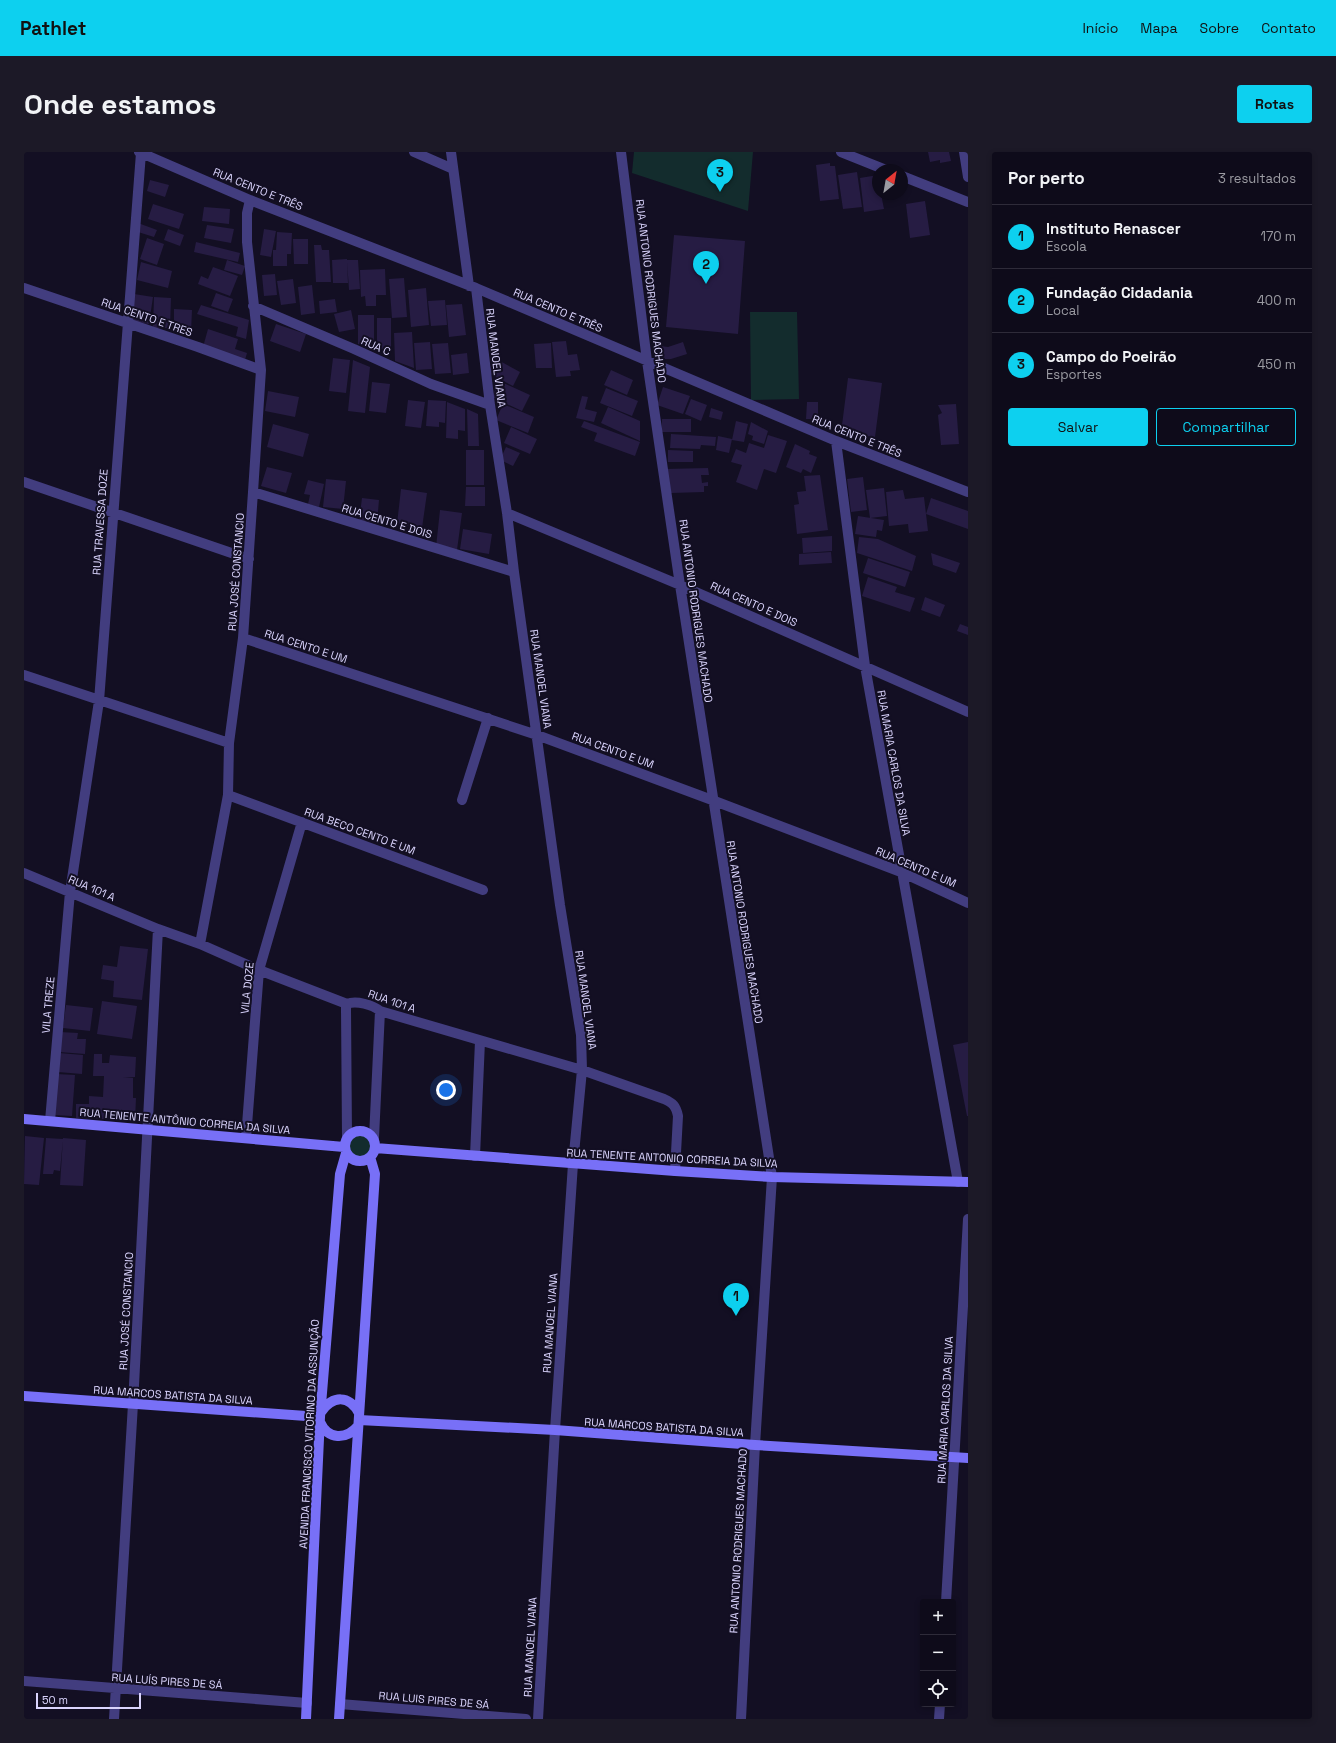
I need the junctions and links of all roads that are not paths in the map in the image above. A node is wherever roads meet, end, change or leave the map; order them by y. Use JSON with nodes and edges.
{"nodes":[{"id":1,"x":140,"y":152,"type":"edge"},
{"id":2,"x":414,"y":152,"type":"edge"},
{"id":3,"x":451,"y":152,"type":"edge"},
{"id":4,"x":621,"y":152,"type":"edge"},
{"id":5,"x":841,"y":152,"type":"edge"},
{"id":6,"x":964,"y":152,"type":"edge"},
{"id":7,"x":872,"y":164,"type":"edge"},
{"id":8,"x":453,"y":169,"type":"junction"},
{"id":9,"x":968,"y":177,"type":"edge"},
{"id":10,"x":908,"y":178,"type":"edge"},
{"id":11,"x":250,"y":200,"type":"junction"},
{"id":12,"x":968,"y":202,"type":"edge"},
{"id":13,"x":472,"y":287,"type":"junction"},
{"id":14,"x":24,"y":288,"type":"edge"},
{"id":15,"x":253,"y":306,"type":"junction"},
{"id":16,"x":127,"y":323,"type":"junction"},
{"id":17,"x":647,"y":361,"type":"junction"},
{"id":18,"x":261,"y":370,"type":"junction"},
{"id":19,"x":490,"y":405,"type":"junction"},
{"id":20,"x":836,"y":441,"type":"junction"},
{"id":21,"x":24,"y":482,"type":"edge"},
{"id":22,"x":253,"y":492,"type":"junction"},
{"id":23,"x":968,"y":492,"type":"edge"},
{"id":24,"x":113,"y":512,"type":"junction"},
{"id":25,"x":507,"y":513,"type":"junction"},
{"id":26,"x":249,"y":559,"type":"junction"},
{"id":27,"x":514,"y":572,"type":"junction"},
{"id":28,"x":680,"y":585,"type":"junction"},
{"id":29,"x":243,"y":638,"type":"junction"},
{"id":30,"x":865,"y":666,"type":"junction"},
{"id":31,"x":24,"y":675,"type":"edge"},
{"id":32,"x":99,"y":701,"type":"junction"},
{"id":33,"x":968,"y":712,"type":"edge"},
{"id":34,"x":488,"y":718,"type":"junction"},
{"id":35,"x":537,"y":735,"type":"junction"},
{"id":36,"x":229,"y":743,"type":"junction"},
{"id":37,"x":228,"y":795,"type":"junction"},
{"id":38,"x":462,"y":800,"type":"dead end"},
{"id":39,"x":712,"y":800,"type":"junction"},
{"id":40,"x":302,"y":822,"type":"junction"},
{"id":41,"x":24,"y":872,"type":"edge"},
{"id":42,"x":901,"y":872,"type":"junction"},
{"id":43,"x":483,"y":890,"type":"dead end"},
{"id":44,"x":70,"y":892,"type":"junction"},
{"id":45,"x":968,"y":903,"type":"edge"},
{"id":46,"x":158,"y":929,"type":"junction"},
{"id":47,"x":200,"y":944,"type":"junction"},
{"id":48,"x":259,"y":970,"type":"junction"},
{"id":49,"x":347,"y":1004,"type":"junction"},
{"id":50,"x":380,"y":1012,"type":"junction"},
{"id":51,"x":480,"y":1041,"type":"junction"},
{"id":52,"x":582,"y":1070,"type":"junction"},
{"id":53,"x":24,"y":1119,"type":"edge"},
{"id":54,"x":50,"y":1121,"type":"junction"},
{"id":55,"x":148,"y":1130,"type":"junction"},
{"id":56,"x":246,"y":1138,"type":"junction"},
{"id":57,"x":346,"y":1145,"type":"junction"},
{"id":58,"x":373,"y":1148,"type":"junction"},
{"id":59,"x":475,"y":1156,"type":"junction"},
{"id":60,"x":573,"y":1164,"type":"junction"},
{"id":61,"x":675,"y":1171,"type":"junction"},
{"id":62,"x":772,"y":1176,"type":"junction"},
{"id":63,"x":963,"y":1182,"type":"edge"},
{"id":64,"x":968,"y":1219,"type":"edge"},
{"id":65,"x":24,"y":1396,"type":"edge"},
{"id":66,"x":133,"y":1404,"type":"junction"},
{"id":67,"x":321,"y":1417,"type":"junction"},
{"id":68,"x":359,"y":1420,"type":"junction"},
{"id":69,"x":555,"y":1430,"type":"junction"},
{"id":70,"x":755,"y":1445,"type":"junction"},
{"id":71,"x":954,"y":1457,"type":"junction"},
{"id":72,"x":968,"y":1458,"type":"edge"},
{"id":73,"x":946,"y":1599,"type":"edge"},
{"id":74,"x":24,"y":1681,"type":"edge"},
{"id":75,"x":116,"y":1689,"type":"junction"},
{"id":76,"x":307,"y":1703,"type":"junction"},
{"id":77,"x":340,"y":1704,"type":"junction"},
{"id":78,"x":940,"y":1707,"type":"edge"},
{"id":79,"x":114,"y":1719,"type":"edge"},
{"id":80,"x":306,"y":1719,"type":"edge"},
{"id":81,"x":339,"y":1719,"type":"edge"},
{"id":82,"x":526,"y":1719,"type":"edge"},
{"id":83,"x":538,"y":1719,"type":"edge"},
{"id":84,"x":741,"y":1719,"type":"edge"},
{"id":85,"x":939,"y":1719,"type":"edge"}],
"edges":[{"from":1,"to":11,"type":"street","name":"RUA CENTO E TRÊS"},
{"from":1,"to":16,"type":"street","name":"RUA TRAVESSA DOZE"},
{"from":2,"to":8,"type":"street"},
{"from":3,"to":8,"type":"street","name":"RUA MANOEL VIANA"},
{"from":4,"to":17,"type":"street","name":"RUA ANTONIO RODRIGUES MACHADO"},
{"from":5,"to":7,"type":"street"},
{"from":6,"to":9,"type":"street"},
{"from":8,"to":13,"type":"street","name":"RUA MANOEL VIANA"},
{"from":10,"to":12,"type":"street"},
{"from":11,"to":13,"type":"street","name":"RUA CENTO E TRÊS"},
{"from":11,"to":15,"type":"street","name":"RUA JOSÉ CONSTANCIO"},
{"from":13,"to":17,"type":"street","name":"RUA CENTO E TRÊS"},
{"from":13,"to":19,"type":"street","name":"RUA MANOEL VIANA"},
{"from":14,"to":16,"type":"street","name":"RUA CENTO E TRES"},
{"from":15,"to":18,"type":"street","name":"RUA JOSÉ CONSTANCIO"},
{"from":15,"to":19,"type":"street","name":"RUA C"},
{"from":16,"to":18,"type":"street","name":"RUA CENTO E TRES"},
{"from":16,"to":24,"type":"street","name":"RUA TRAVESSA DOZE"},
{"from":17,"to":20,"type":"street","name":"RUA CENTO E TRÊS"},
{"from":17,"to":28,"type":"street","name":"RUA ANTONIO RODRIGUES MACHADO"},
{"from":18,"to":22,"type":"street","name":"RUA JOSÉ CONSTANCIO"},
{"from":19,"to":25,"type":"street","name":"RUA MANOEL VIANA"},
{"from":20,"to":23,"type":"street","name":"RUA CENTO E TRÊS"},
{"from":20,"to":30,"type":"street","name":"RUA MARIA CARLOS DA SILVA"},
{"from":21,"to":24,"type":"street"},
{"from":22,"to":26,"type":"street","name":"RUA JOSÉ CONSTANCIO"},
{"from":22,"to":27,"type":"street","name":"RUA CENTO E DOIS"},
{"from":24,"to":26,"type":"street"},
{"from":24,"to":32,"type":"street","name":"RUA TRAVESSA DOZE"},
{"from":25,"to":27,"type":"street","name":"RUA MANOEL VIANA"},
{"from":25,"to":28,"type":"street","name":"RUA CENTO E DOIS"},
{"from":26,"to":29,"type":"street","name":"RUA JOSÉ CONSTANCIO"},
{"from":27,"to":35,"type":"street","name":"RUA MANOEL VIANA"},
{"from":28,"to":30,"type":"street","name":"RUA CENTO E DOIS"},
{"from":28,"to":39,"type":"street","name":"RUA ANTONIO RODRIGUES MACHADO"},
{"from":29,"to":34,"type":"street","name":"RUA CENTO E UM"},
{"from":29,"to":36,"type":"street","name":"RUA JOSÉ CONSTANCIO"},
{"from":30,"to":33,"type":"street","name":"RUA CENTO E DOIS"},
{"from":30,"to":42,"type":"street","name":"RUA MARIA CARLOS DA SILVA"},
{"from":31,"to":32,"type":"street"},
{"from":32,"to":36,"type":"street"},
{"from":32,"to":44,"type":"street","name":"RUA TRAVESSA DOZE"},
{"from":34,"to":35,"type":"street","name":"RUA CENTO E UM"},
{"from":34,"to":38,"type":"street"},
{"from":35,"to":39,"type":"street","name":"RUA CENTO E UM"},
{"from":35,"to":52,"type":"street","name":"RUA MANOEL VIANA"},
{"from":36,"to":37,"type":"street","name":"RUA JOSÉ CONSTANCIO"},
{"from":37,"to":40,"type":"street","name":"RUA BECO CENTO E UM"},
{"from":37,"to":47,"type":"street","name":"RUA JOSÉ CONSTANCIO"},
{"from":39,"to":42,"type":"street","name":"RUA CENTO E UM"},
{"from":39,"to":62,"type":"street","name":"RUA ANTONIO RODRIGUES MACHADO"},
{"from":40,"to":43,"type":"street","name":"RUA BECO CENTO E UM"},
{"from":40,"to":48,"type":"street","name":"VILA DOZE"},
{"from":41,"to":44,"type":"street","name":"RUA 101 A"},
{"from":42,"to":45,"type":"street","name":"RUA CENTO E UM"},
{"from":42,"to":63,"type":"street","name":"RUA MARIA CARLOS DA SILVA"},
{"from":44,"to":46,"type":"street","name":"RUA 101 A"},
{"from":44,"to":54,"type":"street","name":"VILA TREZE"},
{"from":46,"to":47,"type":"street","name":"RUA 101 A"},
{"from":46,"to":55,"type":"street","name":"RUA JOSÉ CONSTANCIO"},
{"from":47,"to":48,"type":"street","name":"RUA 101 A"},
{"from":48,"to":49,"type":"street","name":"RUA 101 A"},
{"from":48,"to":56,"type":"street","name":"VILA DOZE"},
{"from":49,"to":50,"type":"street","name":"RUA 101 A"},
{"from":49,"to":57,"type":"street"},
{"from":50,"to":51,"type":"street","name":"RUA 101 A"},
{"from":50,"to":58,"type":"street"},
{"from":51,"to":52,"type":"street","name":"RUA 101 A"},
{"from":51,"to":59,"type":"street"},
{"from":52,"to":60,"type":"street","name":"RUA MANOEL VIANA"},
{"from":52,"to":61,"type":"street","name":"RUA 101 A"},
{"from":53,"to":54,"type":"main road","name":"RUA TENENTE ANTÔNIO CORREIA DA SILVA"},
{"from":54,"to":55,"type":"main road","name":"RUA TENENTE ANTÔNIO CORREIA DA SILVA"},
{"from":55,"to":56,"type":"main road","name":"RUA TENENTE ANTÔNIO CORREIA DA SILVA"},
{"from":55,"to":66,"type":"street","name":"RUA JOSÉ CONSTANCIO"},
{"from":56,"to":57,"type":"main road","name":"RUA TENENTE ANTÔNIO CORREIA DA SILVA"},
{"from":57,"to":58,"type":"main road"},
{"from":57,"to":58,"type":"main road"},
{"from":57,"to":67,"type":"main road","name":"AVENIDA FRANCISCO VITORINO DA ASSUNÇÃO"},
{"from":58,"to":59,"type":"main road","name":"RUA TENENTE ANTONIO CORREIA DA SILVA"},
{"from":58,"to":68,"type":"main road"},
{"from":59,"to":60,"type":"main road","name":"RUA TENENTE ANTONIO CORREIA DA SILVA"},
{"from":60,"to":61,"type":"main road","name":"RUA TENENTE ANTONIO CORREIA DA SILVA"},
{"from":60,"to":69,"type":"street","name":"RUA MANOEL VIANA"},
{"from":61,"to":62,"type":"main road","name":"RUA TENENTE ANTONIO CORREIA DA SILVA"},
{"from":62,"to":63,"type":"main road","name":"RUA TENENTE ANTONIO CORREIA DA SILVA"},
{"from":62,"to":70,"type":"street","name":"RUA ANTONIO RODRIGUES MACHADO"},
{"from":64,"to":71,"type":"street","name":"RUA MARIA CARLOS DA SILVA"},
{"from":65,"to":66,"type":"main road","name":"RUA MARCOS BATISTA DA SILVA"},
{"from":66,"to":67,"type":"main road","name":"RUA MARCOS BATISTA DA SILVA"},
{"from":66,"to":75,"type":"street","name":"RUA JOSÉ CONSTANCIO"},
{"from":67,"to":68,"type":"main road"},
{"from":67,"to":68,"type":"main road"},
{"from":67,"to":76,"type":"main road","name":"AVENIDA FRANCISCO VITORINO DA ASSUNÇÃO"},
{"from":68,"to":69,"type":"main road","name":"RUA MARCOS BATISTA DA SILVA"},
{"from":68,"to":77,"type":"main road"},
{"from":69,"to":70,"type":"main road","name":"RUA MARCOS BATISTA DA SILVA"},
{"from":69,"to":83,"type":"street","name":"RUA MANOEL VIANA"},
{"from":70,"to":71,"type":"main road","name":"RUA MARCOS BATISTA DA SILVA"},
{"from":70,"to":84,"type":"street","name":"RUA ANTONIO RODRIGUES MACHADO"},
{"from":71,"to":72,"type":"main road","name":"RUA MARCOS BATISTA DA SILVA"},
{"from":71,"to":73,"type":"street","name":"RUA MARIA CARLOS DA SILVA"},
{"from":74,"to":75,"type":"street","name":"RUA LUÍS PIRES DE SÁ"},
{"from":75,"to":76,"type":"street","name":"RUA LUÍS PIRES DE SÁ"},
{"from":75,"to":79,"type":"street","name":"RUA JOSÉ CONSTANCIO"},
{"from":76,"to":80,"type":"main road","name":"AVENIDA FRANCISCO VITORINO DA ASSUNÇÃO"},
{"from":77,"to":81,"type":"main road"},
{"from":77,"to":82,"type":"street","name":"RUA LUIS PIRES DE SÁ"},
{"from":78,"to":85,"type":"street"}]}
